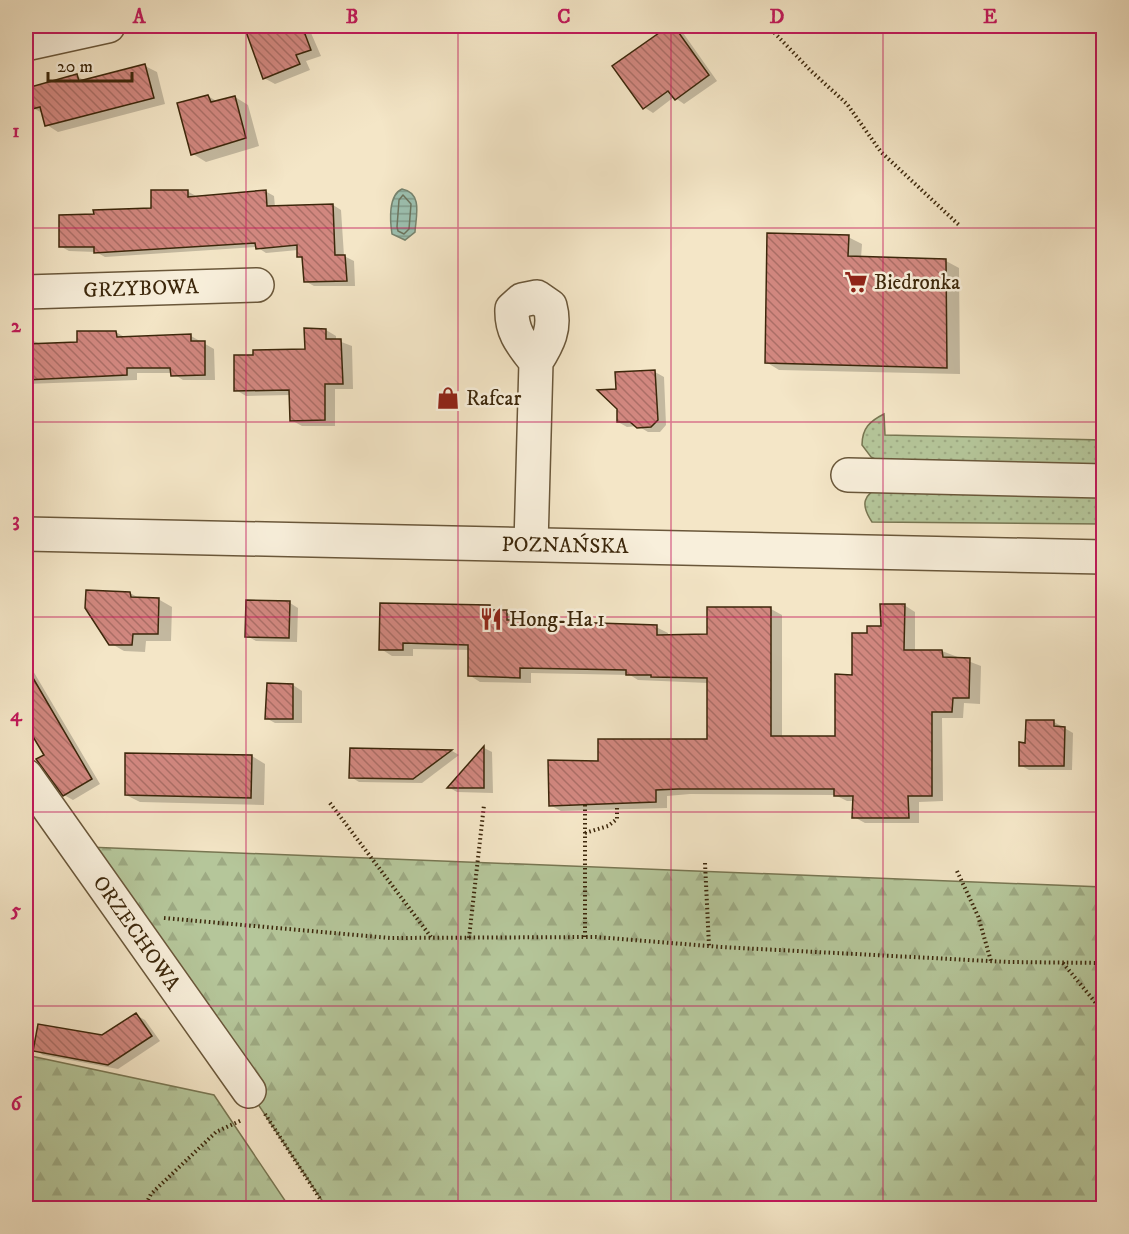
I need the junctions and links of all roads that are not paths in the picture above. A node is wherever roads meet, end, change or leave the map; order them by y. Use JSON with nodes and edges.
{"nodes":[{"id":1,"x":108,"y":26,"type":"edge"},
{"id":2,"x":26,"y":44,"type":"edge"},
{"id":3,"x":257,"y":285,"type":"dead end"},
{"id":4,"x":26,"y":292,"type":"edge"},
{"id":5,"x":536,"y":362,"type":"dead end"},
{"id":6,"x":848,"y":475,"type":"dead end"},
{"id":7,"x":1104,"y":482,"type":"edge"},
{"id":8,"x":26,"y":534,"type":"edge"},
{"id":9,"x":531,"y":544,"type":"junction"},
{"id":10,"x":1104,"y":557,"type":"edge"},
{"id":11,"x":26,"y":776,"type":"edge"},
{"id":12,"x":256,"y":1101,"type":"road end"}],
"edges":[{"from":1,"to":2,"type":"street"},
{"from":3,"to":4,"type":"street","name":"GRZYBOWA"},
{"from":5,"to":9,"type":"street"},
{"from":6,"to":7,"type":"street"},
{"from":8,"to":9,"type":"street","name":"POZNAŃSKA"},
{"from":9,"to":10,"type":"street","name":"POZNAŃSKA"},
{"from":11,"to":12,"type":"street","name":"ORZECHOWA"}]}
